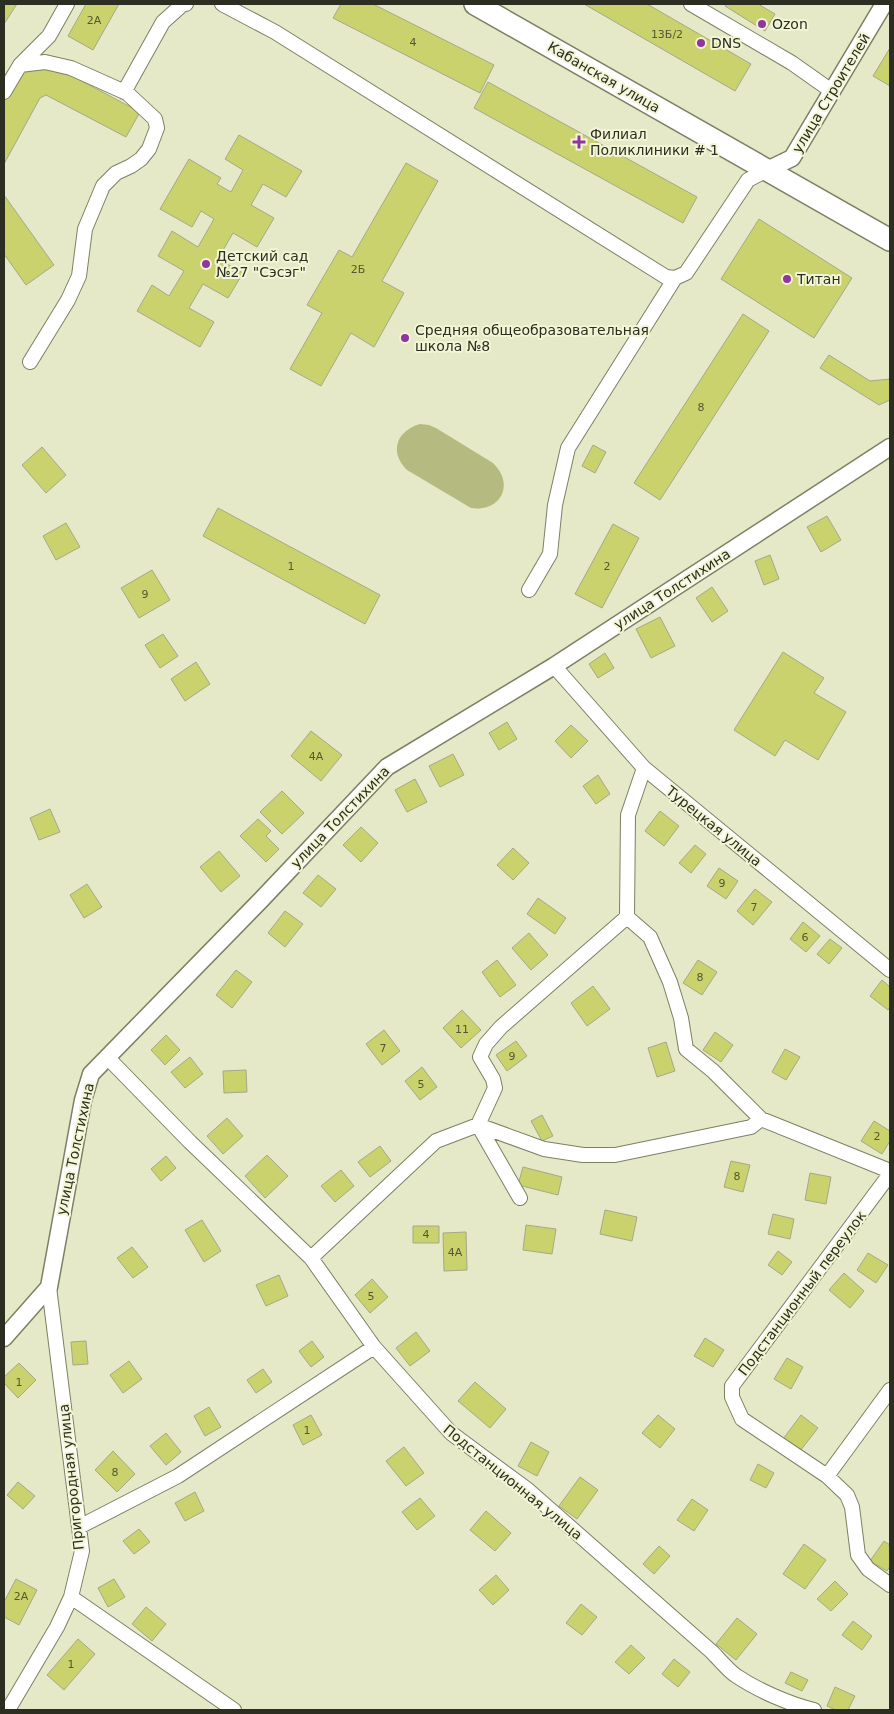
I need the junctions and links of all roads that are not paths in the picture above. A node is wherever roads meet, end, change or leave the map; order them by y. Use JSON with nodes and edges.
{"nodes":[{"id":1,"x":68,"y":4,"type":"edge"},
{"id":2,"x":186,"y":4,"type":"edge"},
{"id":3,"x":222,"y":4,"type":"edge"},
{"id":4,"x":475,"y":4,"type":"edge"},
{"id":5,"x":691,"y":4,"type":"edge"},
{"id":6,"x":884,"y":4,"type":"edge"},
{"id":7,"x":20,"y":66,"type":"junction"},
{"id":8,"x":4,"y":92,"type":"edge"},
{"id":9,"x":124,"y":92,"type":"junction"},
{"id":10,"x":833,"y":92,"type":"junction"},
{"id":11,"x":767,"y":170,"type":"junction"},
{"id":12,"x":890,"y":240,"type":"edge"},
{"id":13,"x":675,"y":278,"type":"junction"},
{"id":14,"x":30,"y":362,"type":"dead end"},
{"id":15,"x":890,"y":447,"type":"edge"},
{"id":16,"x":529,"y":590,"type":"dead end"},
{"id":17,"x":554,"y":666,"type":"junction"},
{"id":18,"x":644,"y":768,"type":"junction"},
{"id":19,"x":628,"y":917,"type":"junction"},
{"id":20,"x":890,"y":970,"type":"edge"},
{"id":21,"x":107,"y":1057,"type":"junction"},
{"id":22,"x":761,"y":1119,"type":"junction"},
{"id":23,"x":478,"y":1124,"type":"junction"},
{"id":24,"x":890,"y":1172,"type":"edge"},
{"id":25,"x":520,"y":1198,"type":"dead end"},
{"id":26,"x":311,"y":1258,"type":"junction"},
{"id":27,"x":49,"y":1287,"type":"junction"},
{"id":28,"x":4,"y":1338,"type":"edge"},
{"id":29,"x":374,"y":1348,"type":"junction"},
{"id":30,"x":890,"y":1390,"type":"edge"},
{"id":31,"x":827,"y":1476,"type":"junction"},
{"id":32,"x":79,"y":1527,"type":"junction"},
{"id":33,"x":890,"y":1585,"type":"edge"},
{"id":34,"x":71,"y":1597,"type":"junction"},
{"id":35,"x":8,"y":1710,"type":"edge"},
{"id":36,"x":234,"y":1710,"type":"edge"},
{"id":37,"x":814,"y":1710,"type":"edge"}],
"edges":[{"from":1,"to":7,"type":"street"},
{"from":2,"to":9,"type":"street"},
{"from":3,"to":13,"type":"street"},
{"from":4,"to":11,"type":"main road","name":"Кабанская улица"},
{"from":5,"to":10,"type":"street"},
{"from":6,"to":10,"type":"street","name":"улица Строителей"},
{"from":7,"to":8,"type":"street"},
{"from":7,"to":9,"type":"street"},
{"from":9,"to":14,"type":"street"},
{"from":10,"to":11,"type":"street","name":"улица Строителей"},
{"from":11,"to":12,"type":"main road","name":"Кабанская улица"},
{"from":11,"to":13,"type":"street"},
{"from":13,"to":16,"type":"street"},
{"from":15,"to":17,"type":"street","name":"улица Толстихина"},
{"from":17,"to":18,"type":"street","name":"Турецкая улица"},
{"from":17,"to":21,"type":"street","name":"улица Толстихина"},
{"from":18,"to":19,"type":"street"},
{"from":18,"to":20,"type":"street","name":"Турецкая улица"},
{"from":19,"to":22,"type":"street"},
{"from":19,"to":23,"type":"street"},
{"from":21,"to":26,"type":"street","name":"Подстанционная улица"},
{"from":21,"to":27,"type":"street","name":"улица Толстихина"},
{"from":22,"to":23,"type":"street"},
{"from":22,"to":24,"type":"street"},
{"from":23,"to":25,"type":"street"},
{"from":23,"to":26,"type":"street"},
{"from":24,"to":31,"type":"street","name":"Подстанционный переулок"},
{"from":26,"to":29,"type":"street","name":"Подстанционная улица"},
{"from":27,"to":28,"type":"street"},
{"from":27,"to":32,"type":"street","name":"Пригородная улица"},
{"from":29,"to":32,"type":"street"},
{"from":29,"to":37,"type":"street","name":"Подстанционная улица"},
{"from":30,"to":31,"type":"street"},
{"from":31,"to":33,"type":"street","name":"Подстанционный переулок"},
{"from":32,"to":34,"type":"street","name":"Пригородная улица"},
{"from":34,"to":35,"type":"street","name":"Пригородная улица"},
{"from":34,"to":36,"type":"street"}]}
